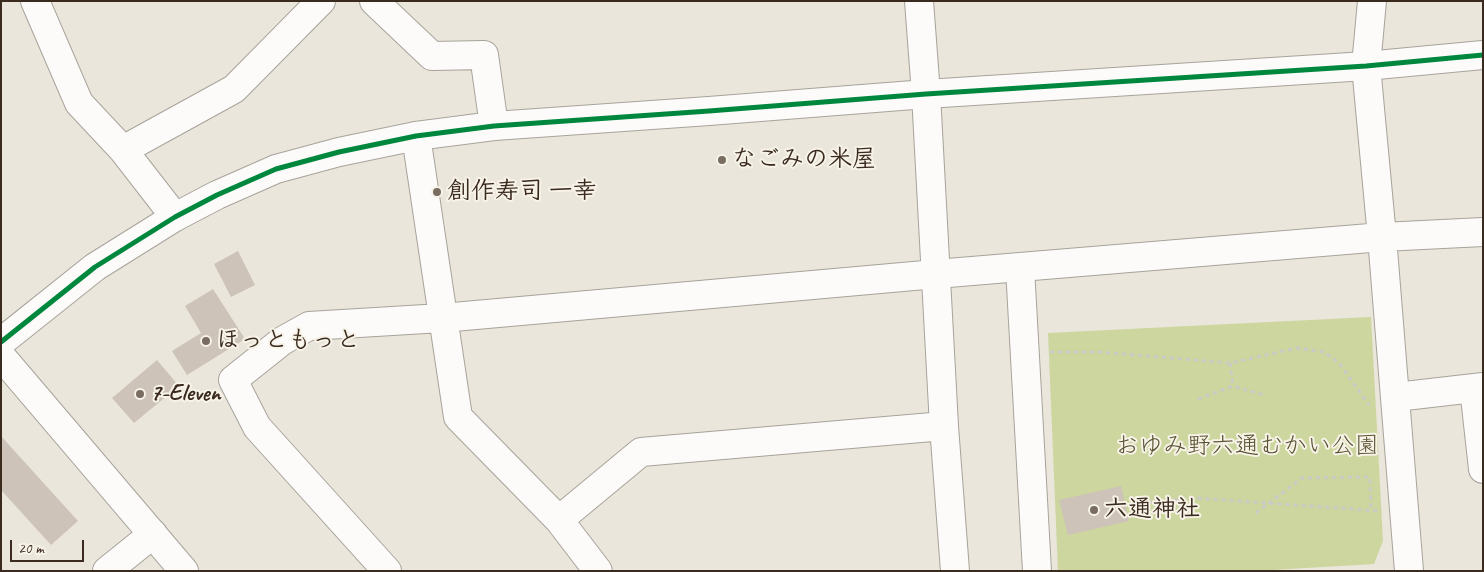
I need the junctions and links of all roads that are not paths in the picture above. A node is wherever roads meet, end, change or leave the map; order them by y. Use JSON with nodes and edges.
{"nodes":[{"id":1,"x":35,"y":1,"type":"edge"},
{"id":2,"x":321,"y":1,"type":"edge"},
{"id":3,"x":374,"y":1,"type":"edge"},
{"id":4,"x":919,"y":1,"type":"edge"},
{"id":5,"x":1372,"y":1,"type":"edge"},
{"id":6,"x":1483,"y":55,"type":"edge"},
{"id":7,"x":1366,"y":66,"type":"junction"},
{"id":8,"x":926,"y":94,"type":"junction"},
{"id":9,"x":494,"y":126,"type":"junction"},
{"id":10,"x":416,"y":136,"type":"junction"},
{"id":11,"x":123,"y":150,"type":"junction"},
{"id":12,"x":175,"y":217,"type":"junction"},
{"id":13,"x":1483,"y":232,"type":"edge"},
{"id":14,"x":1382,"y":237,"type":"junction"},
{"id":15,"x":1020,"y":268,"type":"junction"},
{"id":16,"x":936,"y":274,"type":"junction"},
{"id":17,"x":442,"y":318,"type":"junction"},
{"id":18,"x":1,"y":342,"type":"edge"},
{"id":19,"x":1,"y":356,"type":"edge"},
{"id":20,"x":1478,"y":388,"type":"edge"},
{"id":21,"x":1396,"y":404,"type":"junction"},
{"id":22,"x":944,"y":426,"type":"junction"},
{"id":23,"x":1483,"y":469,"type":"edge"},
{"id":24,"x":559,"y":520,"type":"junction"},
{"id":25,"x":153,"y":534,"type":"junction"},
{"id":26,"x":107,"y":571,"type":"edge"},
{"id":27,"x":184,"y":571,"type":"edge"},
{"id":28,"x":387,"y":571,"type":"edge"},
{"id":29,"x":598,"y":571,"type":"edge"},
{"id":30,"x":955,"y":571,"type":"edge"},
{"id":31,"x":1037,"y":571,"type":"edge"},
{"id":32,"x":1409,"y":571,"type":"edge"}],
"edges":[{"from":1,"to":11,"type":"street"},
{"from":2,"to":11,"type":"street"},
{"from":3,"to":9,"type":"street"},
{"from":4,"to":8,"type":"street"},
{"from":5,"to":7,"type":"street"},
{"from":6,"to":7,"type":"street"},
{"from":7,"to":8,"type":"street"},
{"from":7,"to":14,"type":"street"},
{"from":8,"to":9,"type":"street"},
{"from":8,"to":16,"type":"street"},
{"from":9,"to":10,"type":"street"},
{"from":10,"to":12,"type":"street"},
{"from":10,"to":17,"type":"street"},
{"from":11,"to":12,"type":"street"},
{"from":12,"to":18,"type":"street"},
{"from":13,"to":14,"type":"street"},
{"from":14,"to":15,"type":"street"},
{"from":14,"to":21,"type":"street"},
{"from":15,"to":16,"type":"street"},
{"from":15,"to":31,"type":"street"},
{"from":16,"to":17,"type":"street"},
{"from":16,"to":22,"type":"street"},
{"from":17,"to":24,"type":"street"},
{"from":17,"to":28,"type":"street"},
{"from":19,"to":25,"type":"street"},
{"from":20,"to":21,"type":"street"},
{"from":20,"to":23,"type":"street"},
{"from":21,"to":32,"type":"street"},
{"from":22,"to":24,"type":"street"},
{"from":22,"to":30,"type":"street"},
{"from":24,"to":29,"type":"street"},
{"from":25,"to":26,"type":"street"},
{"from":25,"to":27,"type":"street"}]}
